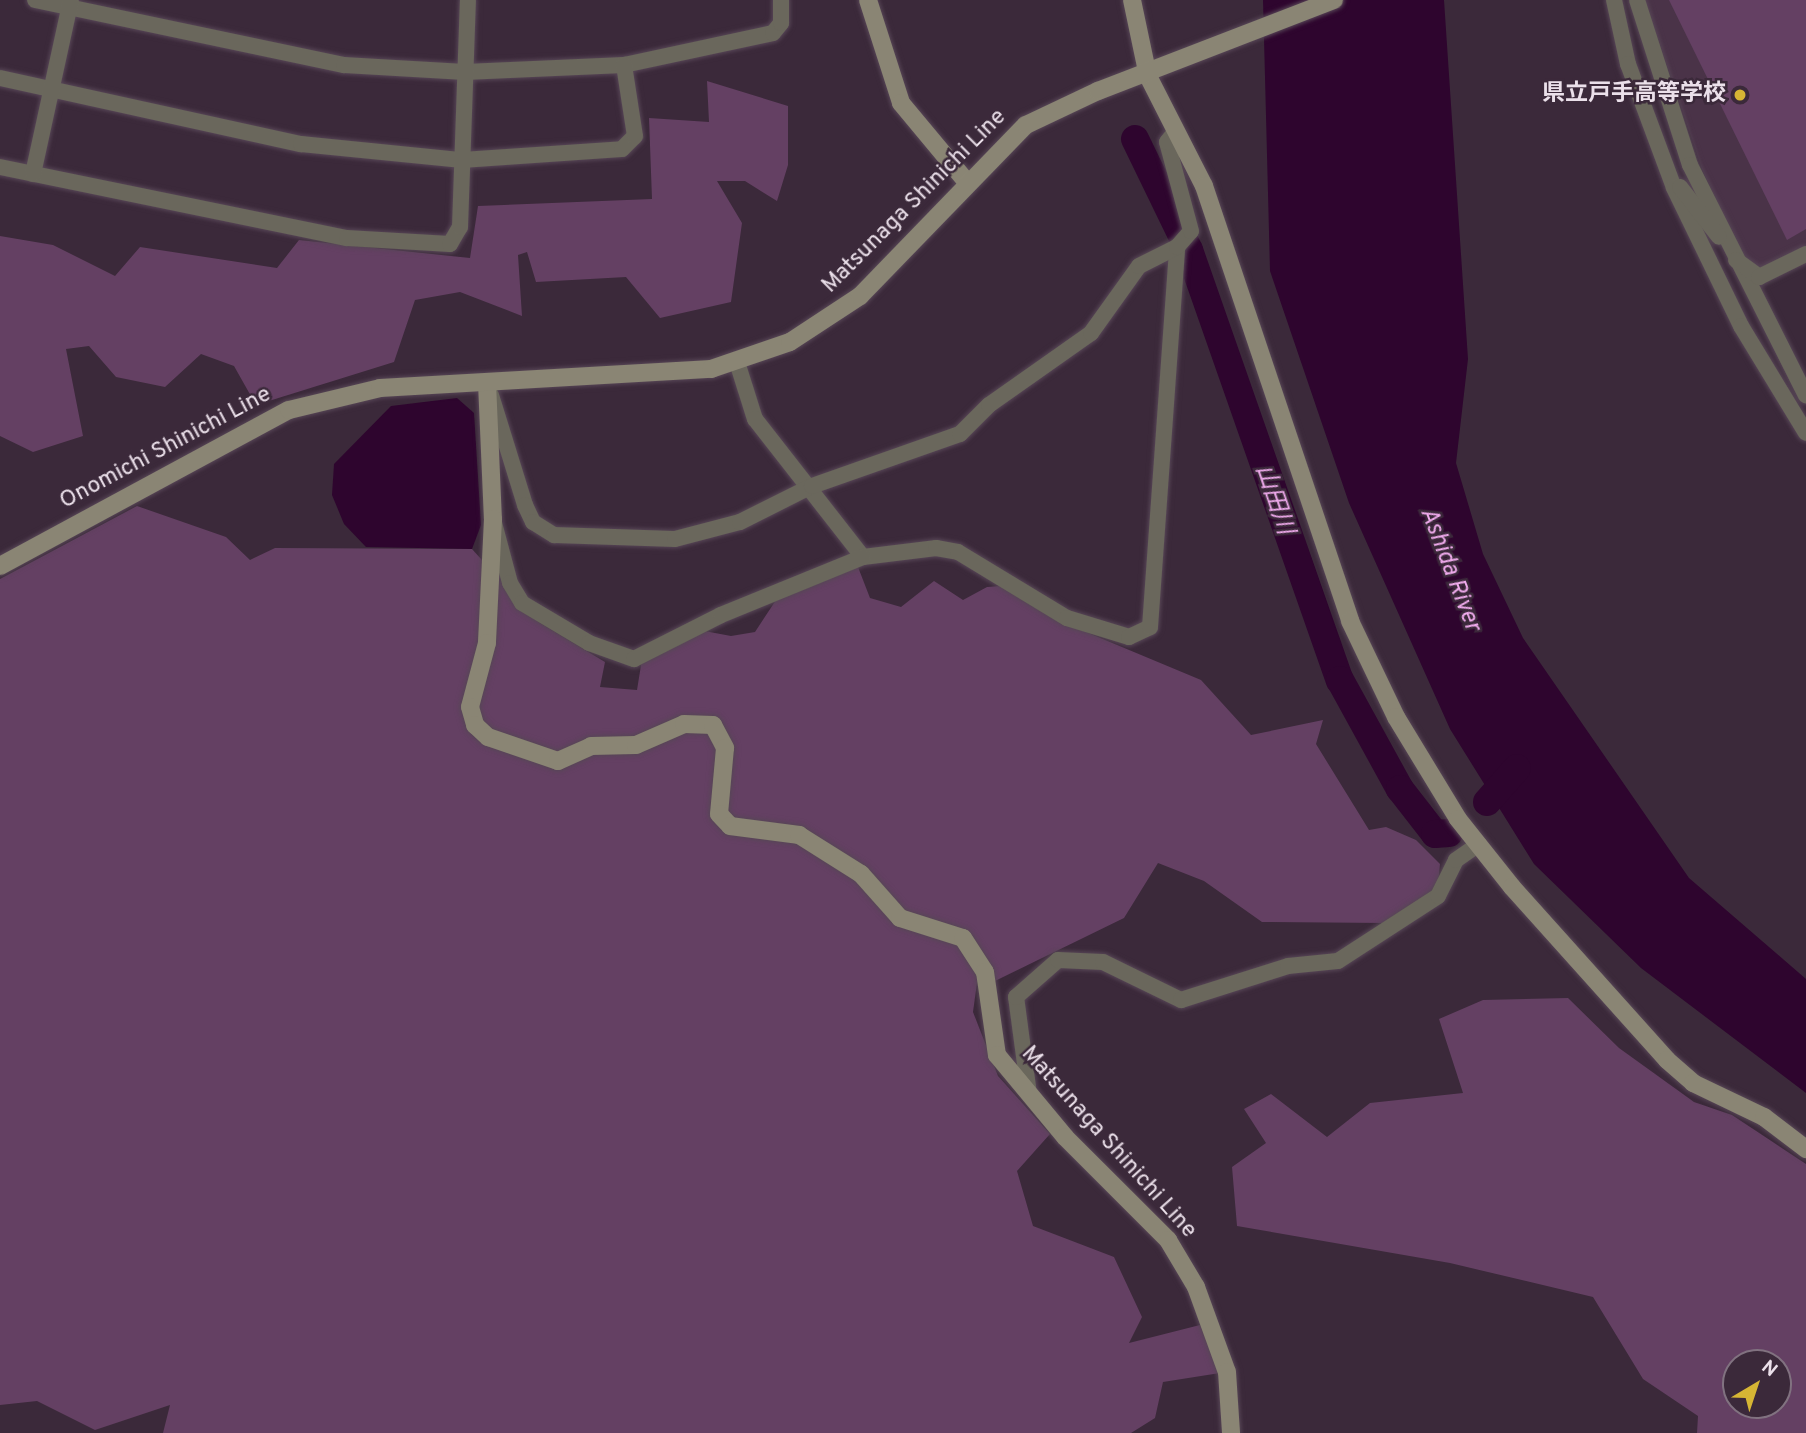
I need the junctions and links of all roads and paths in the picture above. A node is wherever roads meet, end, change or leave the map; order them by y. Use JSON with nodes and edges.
{"nodes":[{"id":1,"x":35,"y":0,"type":"edge"},
{"id":2,"x":468,"y":0,"type":"edge"},
{"id":3,"x":781,"y":0,"type":"edge"},
{"id":4,"x":868,"y":0,"type":"edge"},
{"id":5,"x":1132,"y":0,"type":"edge"},
{"id":6,"x":1334,"y":0,"type":"edge"},
{"id":7,"x":1614,"y":0,"type":"edge"},
{"id":8,"x":1637,"y":0,"type":"edge"},
{"id":9,"x":70,"y":4,"type":"edge"},
{"id":10,"x":624,"y":65,"type":"junction"},
{"id":11,"x":465,"y":72,"type":"junction"},
{"id":12,"x":1148,"y":76,"type":"junction"},
{"id":13,"x":0,"y":78,"type":"edge"},
{"id":14,"x":52,"y":89,"type":"junction"},
{"id":15,"x":1176,"y":131,"type":"junction"},
{"id":16,"x":462,"y":160,"type":"junction"},
{"id":17,"x":0,"y":167,"type":"edge"},
{"id":18,"x":33,"y":174,"type":"junction"},
{"id":19,"x":967,"y":181,"type":"junction"},
{"id":20,"x":1674,"y":188,"type":"junction"},
{"id":21,"x":1177,"y":247,"type":"junction"},
{"id":22,"x":1806,"y":254,"type":"edge"},
{"id":23,"x":1733,"y":258,"type":"junction"},
{"id":24,"x":737,"y":362,"type":"junction"},
{"id":25,"x":487,"y":383,"type":"junction"},
{"id":26,"x":1806,"y":396,"type":"edge"},
{"id":27,"x":1806,"y":433,"type":"edge"},
{"id":28,"x":812,"y":486,"type":"junction"},
{"id":29,"x":493,"y":519,"type":"junction"},
{"id":30,"x":863,"y":557,"type":"junction"},
{"id":31,"x":0,"y":566,"type":"edge"},
{"id":32,"x":1479,"y":844,"type":"junction"},
{"id":33,"x":1029,"y":1094,"type":"junction"},
{"id":34,"x":1806,"y":1149,"type":"edge"},
{"id":35,"x":1231,"y":1433,"type":"edge"}],
"edges":[{"from":1,"to":9,"type":"street"},
{"from":2,"to":11,"type":"street"},
{"from":3,"to":10,"type":"street"},
{"from":4,"to":19,"type":"main road"},
{"from":5,"to":12,"type":"main road"},
{"from":6,"to":12,"type":"main road","name":"Matsunaga Shinichi Line"},
{"from":7,"to":20,"type":"street"},
{"from":8,"to":23,"type":"street"},
{"from":9,"to":11,"type":"street"},
{"from":9,"to":14,"type":"street"},
{"from":10,"to":11,"type":"street"},
{"from":10,"to":16,"type":"street"},
{"from":11,"to":16,"type":"street"},
{"from":12,"to":15,"type":"main road"},
{"from":12,"to":19,"type":"main road","name":"Matsunaga Shinichi Line"},
{"from":13,"to":14,"type":"street"},
{"from":14,"to":16,"type":"street"},
{"from":14,"to":18,"type":"street"},
{"from":15,"to":21,"type":"street"},
{"from":15,"to":32,"type":"main road"},
{"from":16,"to":18,"type":"street"},
{"from":17,"to":18,"type":"street"},
{"from":19,"to":24,"type":"main road","name":"Matsunaga Shinichi Line"},
{"from":20,"to":23,"type":"street"},
{"from":20,"to":27,"type":"street"},
{"from":21,"to":28,"type":"street"},
{"from":21,"to":30,"type":"street"},
{"from":22,"to":23,"type":"street"},
{"from":23,"to":26,"type":"street"},
{"from":24,"to":25,"type":"main road","name":"Matsunaga Shinichi Line"},
{"from":24,"to":28,"type":"street"},
{"from":25,"to":28,"type":"street"},
{"from":25,"to":29,"type":"main road","name":"Matsunaga Shinichi Line"},
{"from":25,"to":31,"type":"main road","name":"Onomichi Shinichi Line"},
{"from":28,"to":30,"type":"street"},
{"from":29,"to":30,"type":"street"},
{"from":29,"to":33,"type":"main road","name":"Matsunaga Shinichi Line"},
{"from":32,"to":33,"type":"street"},
{"from":32,"to":34,"type":"main road"},
{"from":33,"to":35,"type":"main road","name":"Matsunaga Shinichi Line"}]}
